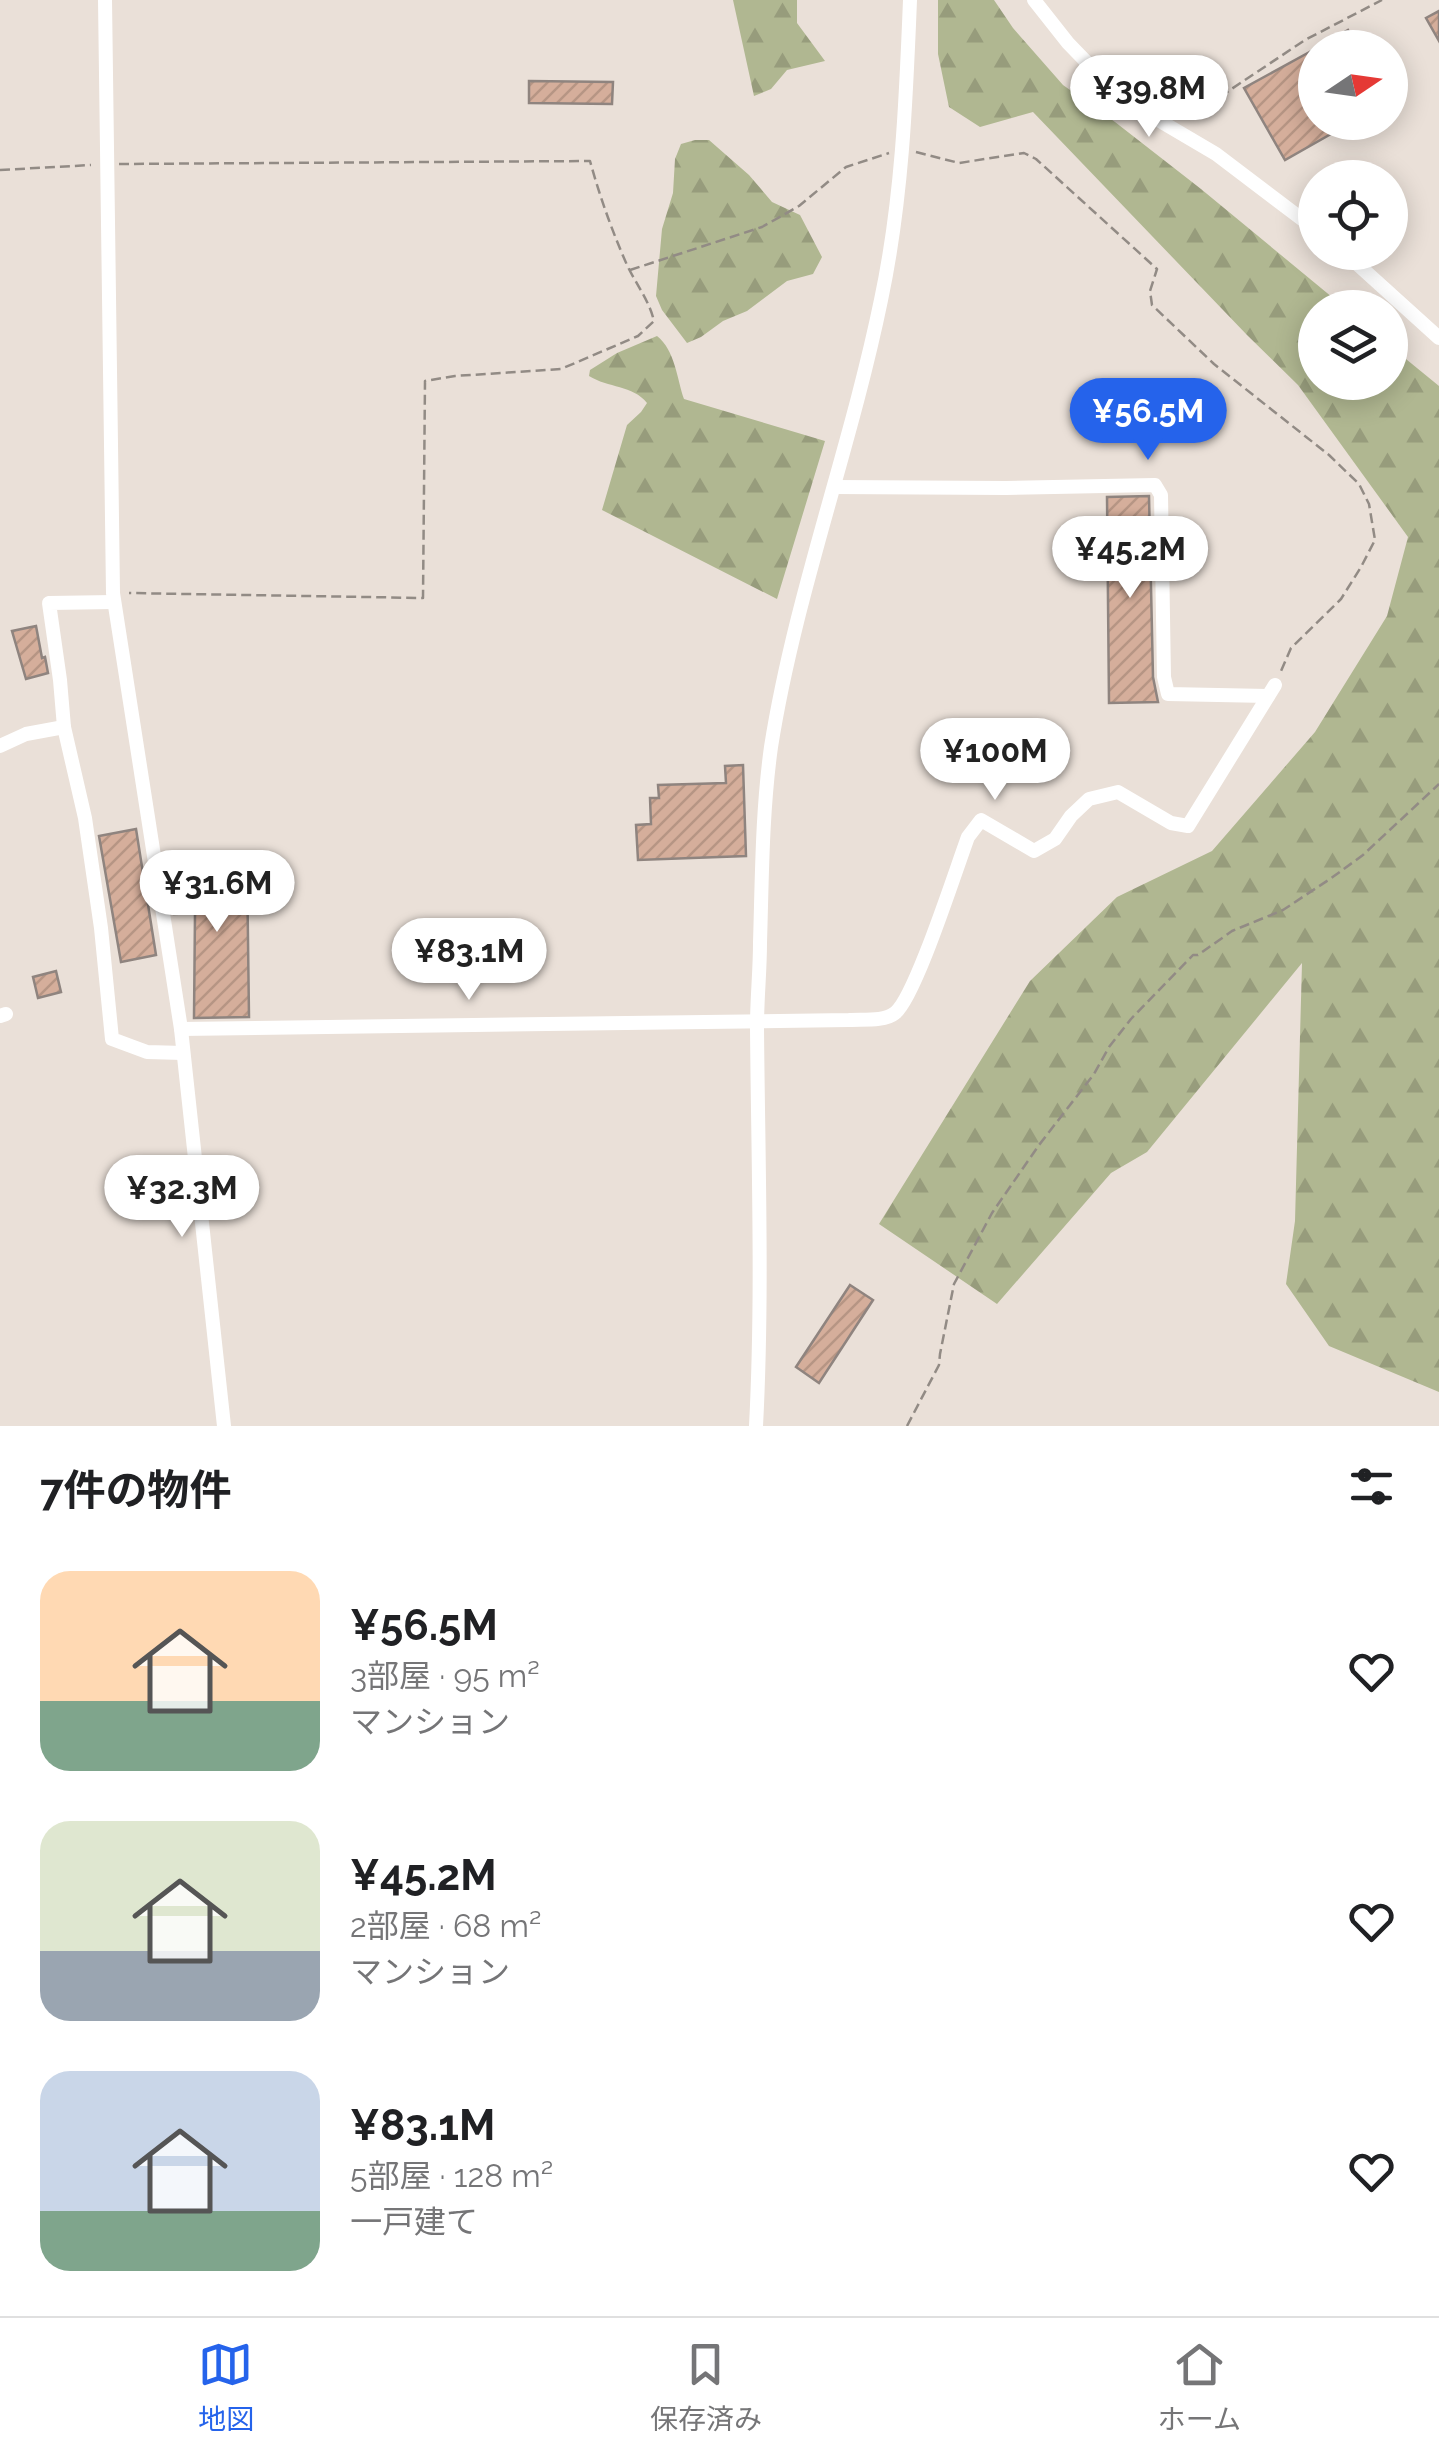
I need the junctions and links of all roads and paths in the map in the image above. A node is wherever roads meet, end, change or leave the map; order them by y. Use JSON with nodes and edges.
{"nodes":[{"id":1,"x":105,"y":0,"type":"edge"},
{"id":2,"x":910,"y":0,"type":"edge"},
{"id":3,"x":1034,"y":0,"type":"edge"},
{"id":4,"x":1382,"y":0,"type":"edge"},
{"id":5,"x":1160,"y":121,"type":"junction"},
{"id":6,"x":904,"y":149,"type":"junction"},
{"id":7,"x":107,"y":164,"type":"junction"},
{"id":8,"x":0,"y":170,"type":"edge"},
{"id":9,"x":1298,"y":215,"type":"edge"},
{"id":10,"x":629,"y":270,"type":"junction"},
{"id":11,"x":1364,"y":270,"type":"edge"},
{"id":12,"x":1439,"y":338,"type":"edge"},
{"id":13,"x":834,"y":488,"type":"junction"},
{"id":14,"x":113,"y":597,"type":"junction"},
{"id":15,"x":1271,"y":691,"type":"junction"},
{"id":16,"x":64,"y":728,"type":"junction"},
{"id":17,"x":0,"y":746,"type":"edge"},
{"id":18,"x":1439,"y":784,"type":"edge"},
{"id":19,"x":757,"y":1021,"type":"junction"},
{"id":20,"x":181,"y":1029,"type":"junction"},
{"id":21,"x":183,"y":1053,"type":"junction"},
{"id":22,"x":224,"y":1426,"type":"edge"},
{"id":23,"x":756,"y":1426,"type":"edge"},
{"id":24,"x":907,"y":1426,"type":"edge"}],
"edges":[{"from":1,"to":7,"type":"street"},
{"from":2,"to":6,"type":"street"},
{"from":3,"to":5,"type":"street"},
{"from":4,"to":5,"type":"path"},
{"from":5,"to":9,"type":"street"},
{"from":6,"to":10,"type":"path"},
{"from":6,"to":13,"type":"street"},
{"from":6,"to":15,"type":"path"},
{"from":7,"to":8,"type":"path"},
{"from":7,"to":10,"type":"path"},
{"from":7,"to":14,"type":"street"},
{"from":10,"to":14,"type":"path"},
{"from":11,"to":12,"type":"street"},
{"from":13,"to":15,"type":"street"},
{"from":13,"to":19,"type":"street"},
{"from":14,"to":16,"type":"street"},
{"from":14,"to":20,"type":"street"},
{"from":15,"to":19,"type":"street"},
{"from":16,"to":17,"type":"street"},
{"from":16,"to":21,"type":"street"},
{"from":18,"to":24,"type":"path"},
{"from":19,"to":20,"type":"street"},
{"from":19,"to":23,"type":"street"},
{"from":20,"to":21,"type":"street"},
{"from":21,"to":22,"type":"street"}]}
